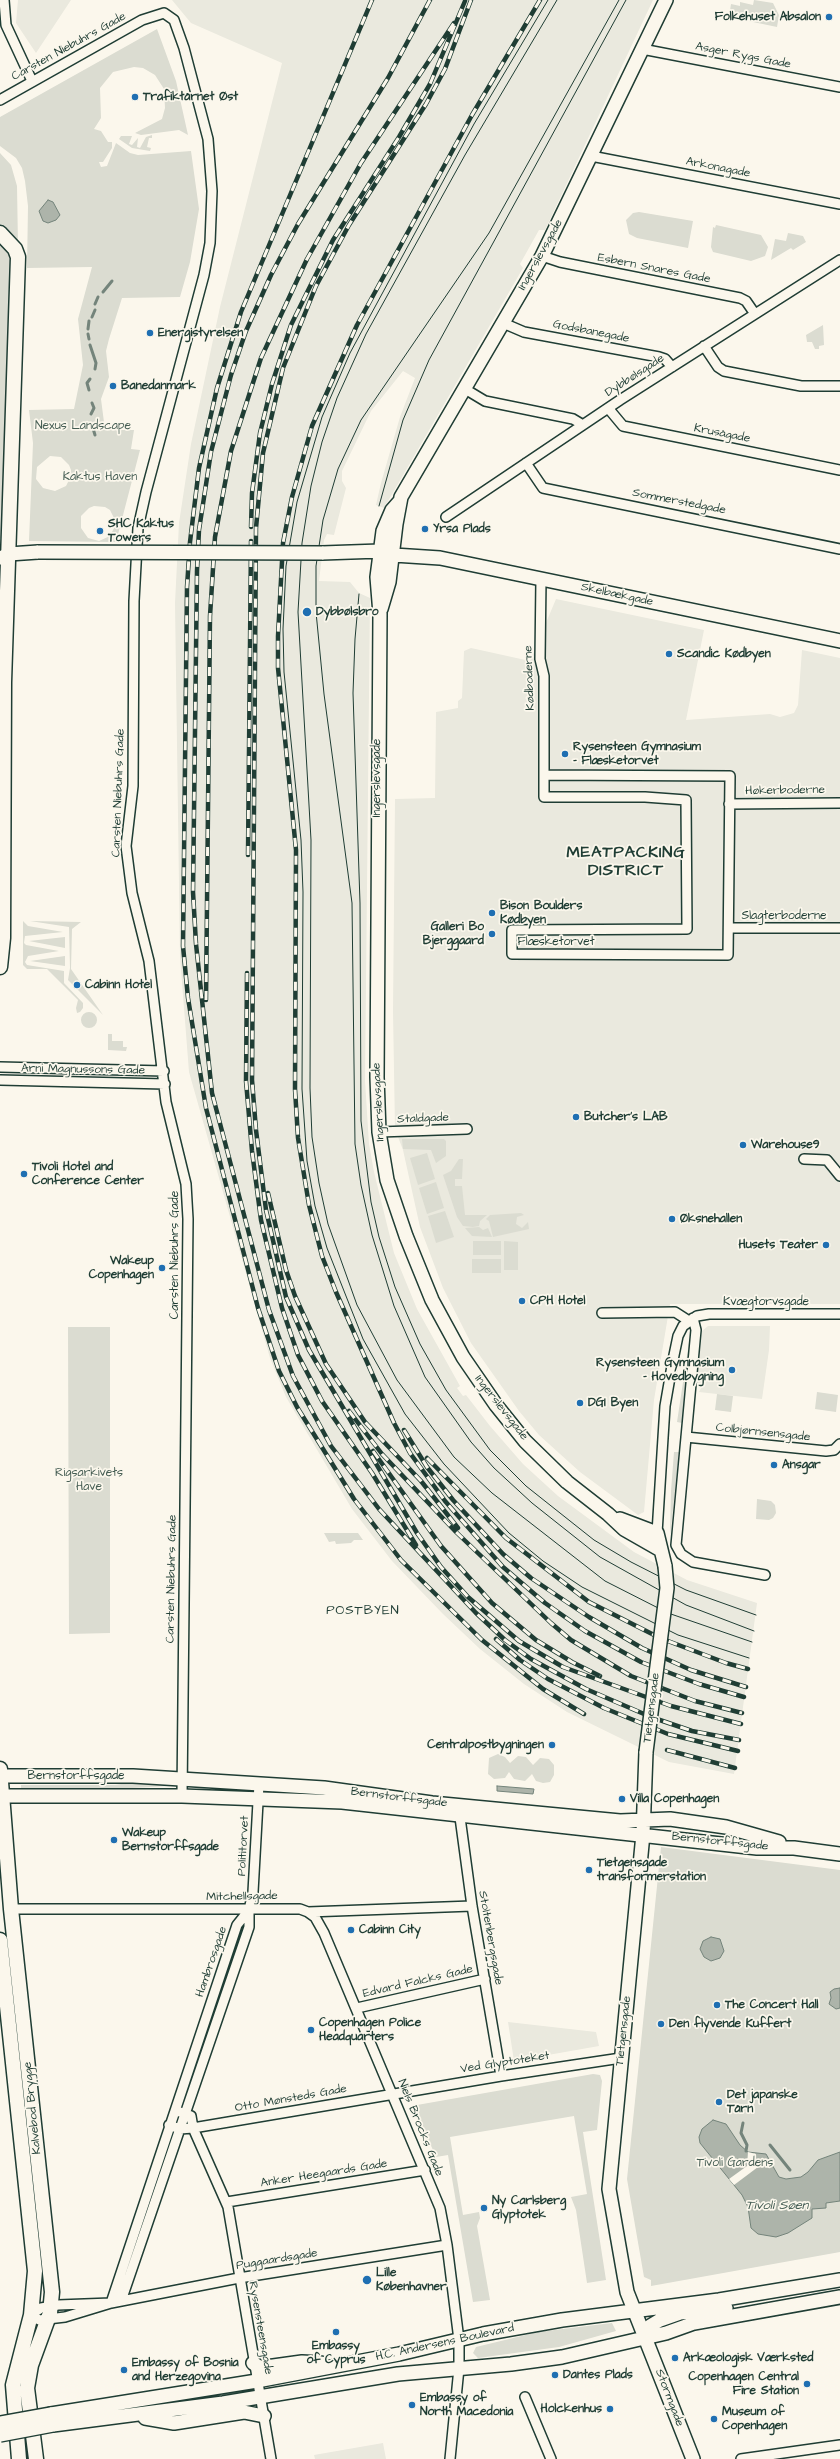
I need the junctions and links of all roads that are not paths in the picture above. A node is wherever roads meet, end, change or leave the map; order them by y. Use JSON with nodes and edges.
{"nodes":[{"id":1,"x":4,"y":0,"type":"edge"},
{"id":2,"x":666,"y":0,"type":"edge"},
{"id":3,"x":642,"y":49,"type":"junction"},
{"id":4,"x":32,"y":81,"type":"junction"},
{"id":5,"x":840,"y":88,"type":"edge"},
{"id":6,"x":0,"y":100,"type":"edge"},
{"id":7,"x":591,"y":156,"type":"junction"},
{"id":8,"x":840,"y":204,"type":"edge"},
{"id":9,"x":0,"y":233,"type":"edge"},
{"id":10,"x":542,"y":256,"type":"junction"},
{"id":11,"x":840,"y":260,"type":"edge"},
{"id":12,"x":755,"y":314,"type":"junction"},
{"id":13,"x":502,"y":323,"type":"junction"},
{"id":14,"x":704,"y":346,"type":"junction"},
{"id":15,"x":672,"y":367,"type":"junction"},
{"id":16,"x":840,"y":386,"type":"edge"},
{"id":17,"x":465,"y":389,"type":"junction"},
{"id":18,"x":608,"y":408,"type":"junction"},
{"id":19,"x":583,"y":425,"type":"junction"},
{"id":20,"x":526,"y":463,"type":"junction"},
{"id":21,"x":840,"y":470,"type":"edge"},
{"id":22,"x":400,"y":500,"type":"junction"},
{"id":23,"x":446,"y":517,"type":"dead end"},
{"id":24,"x":840,"y":549,"type":"edge"},
{"id":25,"x":3,"y":553,"type":"edge"},
{"id":26,"x":380,"y":554,"type":"junction"},
{"id":27,"x":394,"y":555,"type":"junction"},
{"id":28,"x":541,"y":579,"type":"junction"},
{"id":29,"x":380,"y":614,"type":"junction"},
{"id":30,"x":840,"y":641,"type":"edge"},
{"id":31,"x":544,"y":775,"type":"junction"},
{"id":32,"x":840,"y":803,"type":"edge"},
{"id":33,"x":729,"y":804,"type":"junction"},
{"id":34,"x":728,"y":928,"type":"junction"},
{"id":35,"x":840,"y":928,"type":"edge"},
{"id":36,"x":0,"y":967,"type":"edge"},
{"id":37,"x":0,"y":1067,"type":"edge"},
{"id":38,"x":164,"y":1070,"type":"junction"},
{"id":39,"x":0,"y":1080,"type":"edge"},
{"id":40,"x":165,"y":1084,"type":"junction"},
{"id":41,"x":467,"y":1129,"type":"dead end"},
{"id":42,"x":379,"y":1132,"type":"junction"},
{"id":43,"x":804,"y":1159,"type":"dead end"},
{"id":44,"x":840,"y":1176,"type":"edge"},
{"id":45,"x":602,"y":1313,"type":"dead end"},
{"id":46,"x":840,"y":1314,"type":"edge"},
{"id":47,"x":691,"y":1319,"type":"junction"},
{"id":48,"x":686,"y":1437,"type":"junction"},
{"id":49,"x":838,"y":1446,"type":"edge"},
{"id":50,"x":608,"y":1514,"type":"junction"},
{"id":51,"x":657,"y":1533,"type":"junction"},
{"id":52,"x":659,"y":1550,"type":"junction"},
{"id":53,"x":765,"y":1576,"type":"dead end"},
{"id":54,"x":0,"y":1769,"type":"edge"},
{"id":55,"x":0,"y":1776,"type":"edge"},
{"id":56,"x":182,"y":1779,"type":"junction"},
{"id":57,"x":259,"y":1784,"type":"junction"},
{"id":58,"x":1,"y":1796,"type":"edge"},
{"id":59,"x":182,"y":1796,"type":"junction"},
{"id":60,"x":258,"y":1799,"type":"junction"},
{"id":61,"x":459,"y":1810,"type":"junction"},
{"id":62,"x":644,"y":1821,"type":"junction"},
{"id":63,"x":643,"y":1834,"type":"junction"},
{"id":64,"x":794,"y":1848,"type":"junction"},
{"id":65,"x":840,"y":1854,"type":"edge"},
{"id":66,"x":472,"y":1906,"type":"junction"},
{"id":67,"x":12,"y":1909,"type":"junction"},
{"id":68,"x":249,"y":1910,"type":"junction"},
{"id":69,"x":308,"y":1912,"type":"junction"},
{"id":70,"x":0,"y":1940,"type":"edge"},
{"id":71,"x":485,"y":1979,"type":"junction"},
{"id":72,"x":357,"y":2008,"type":"junction"},
{"id":73,"x":621,"y":2058,"type":"junction"},
{"id":74,"x":501,"y":2076,"type":"junction"},
{"id":75,"x":394,"y":2094,"type":"junction"},
{"id":76,"x":174,"y":2110,"type":"junction"},
{"id":77,"x":185,"y":2114,"type":"junction"},
{"id":78,"x":169,"y":2125,"type":"junction"},
{"id":79,"x":193,"y":2128,"type":"junction"},
{"id":80,"x":180,"y":2129,"type":"junction"},
{"id":81,"x":425,"y":2170,"type":"junction"},
{"id":82,"x":227,"y":2202,"type":"junction"},
{"id":83,"x":447,"y":2245,"type":"junction"},
{"id":84,"x":239,"y":2278,"type":"junction"},
{"id":85,"x":840,"y":2280,"type":"edge"},
{"id":86,"x":824,"y":2283,"type":"junction"},
{"id":87,"x":840,"y":2297,"type":"edge"},
{"id":88,"x":121,"y":2301,"type":"junction"},
{"id":89,"x":111,"y":2303,"type":"junction"},
{"id":90,"x":51,"y":2306,"type":"junction"},
{"id":91,"x":634,"y":2310,"type":"junction"},
{"id":92,"x":31,"y":2315,"type":"junction"},
{"id":93,"x":48,"y":2320,"type":"junction"},
{"id":94,"x":646,"y":2338,"type":"junction"},
{"id":95,"x":459,"y":2340,"type":"junction"},
{"id":96,"x":253,"y":2363,"type":"junction"},
{"id":97,"x":335,"y":2365,"type":"junction"},
{"id":98,"x":459,"y":2368,"type":"junction"},
{"id":99,"x":257,"y":2381,"type":"junction"},
{"id":100,"x":260,"y":2397,"type":"junction"},
{"id":101,"x":525,"y":2397,"type":"dead end"},
{"id":102,"x":133,"y":2416,"type":"junction"},
{"id":103,"x":264,"y":2416,"type":"junction"},
{"id":104,"x":52,"y":2420,"type":"junction"},
{"id":105,"x":0,"y":2423,"type":"edge"},
{"id":106,"x":0,"y":2435,"type":"edge"},
{"id":107,"x":840,"y":2445,"type":"edge"},
{"id":108,"x":19,"y":2455,"type":"edge"},
{"id":109,"x":36,"y":2459,"type":"edge"},
{"id":110,"x":271,"y":2459,"type":"edge"},
{"id":111,"x":450,"y":2459,"type":"edge"},
{"id":112,"x":551,"y":2459,"type":"edge"},
{"id":113,"x":693,"y":2459,"type":"edge"},
{"id":114,"x":741,"y":2459,"type":"edge"}],
"edges":[{"from":1,"to":4,"type":"street"},
{"from":2,"to":3,"type":"street","name":"Ingerslevsgade"},
{"from":3,"to":5,"type":"street","name":"Asger Rygs Gade"},
{"from":3,"to":7,"type":"street","name":"Ingerslevsgade"},
{"from":4,"to":6,"type":"street","name":"Carsten Niebuhrs Gade"},
{"from":4,"to":38,"type":"street","name":"Carsten Niebuhrs Gade"},
{"from":7,"to":8,"type":"street","name":"Arkonagade"},
{"from":7,"to":10,"type":"street","name":"Ingerslevsgade"},
{"from":9,"to":25,"type":"main road"},
{"from":10,"to":12,"type":"street","name":"Esbern Snares Gade"},
{"from":10,"to":13,"type":"street","name":"Ingerslevsgade"},
{"from":11,"to":12,"type":"street","name":"Dybbølsgade"},
{"from":12,"to":14,"type":"street","name":"Dybbølsgade"},
{"from":13,"to":15,"type":"street","name":"Godsbanegade"},
{"from":13,"to":17,"type":"street","name":"Ingerslevsgade"},
{"from":14,"to":15,"type":"street","name":"Dybbølsgade"},
{"from":14,"to":16,"type":"street"},
{"from":15,"to":18,"type":"street","name":"Dybbølsgade"},
{"from":17,"to":19,"type":"street"},
{"from":17,"to":22,"type":"street","name":"Ingerslevsgade"},
{"from":18,"to":19,"type":"street","name":"Dybbølsgade"},
{"from":18,"to":21,"type":"street","name":"Krusågade"},
{"from":19,"to":20,"type":"street","name":"Dybbølsgade"},
{"from":20,"to":23,"type":"street","name":"Dybbølsgade"},
{"from":20,"to":24,"type":"street","name":"Sommerstedgade"},
{"from":22,"to":26,"type":"street","name":"Ingerslevsgade"},
{"from":22,"to":27,"type":"street","name":"Ingerslevsgade"},
{"from":25,"to":26,"type":"street","bridge":true},
{"from":25,"to":36,"type":"main road"},
{"from":26,"to":27,"type":"street"},
{"from":26,"to":29,"type":"street","name":"Ingerslevsgade"},
{"from":27,"to":28,"type":"street","name":"Skelbækgade"},
{"from":27,"to":29,"type":"street","name":"Ingerslevsgade"},
{"from":28,"to":30,"type":"street","name":"Skelbækgade"},
{"from":28,"to":31,"type":"street","name":"Kødboderne"},
{"from":29,"to":42,"type":"street","name":"Ingerslevsgade"},
{"from":31,"to":33,"type":"street","name":"Flæsketorvet"},
{"from":31,"to":34,"type":"street","name":"Flæsketorvet"},
{"from":32,"to":33,"type":"street","name":"Høkerboderne"},
{"from":33,"to":34,"type":"street","name":"Flæsketorvet"},
{"from":34,"to":35,"type":"street","name":"Slagterboderne"},
{"from":37,"to":38,"type":"street","name":"Arni Magnussons Gade"},
{"from":38,"to":40,"type":"street","name":"Carsten Niebuhrs Gade"},
{"from":39,"to":40,"type":"street","name":"Arni Magnussons Gade"},
{"from":40,"to":56,"type":"street","name":"Carsten Niebuhrs Gade"},
{"from":41,"to":42,"type":"street","name":"Staldgade"},
{"from":42,"to":50,"type":"street","name":"Ingerslevsgade"},
{"from":43,"to":44,"type":"street"},
{"from":45,"to":47,"type":"street"},
{"from":46,"to":47,"type":"street","name":"Kvægtorvsgade"},
{"from":47,"to":48,"type":"street"},
{"from":47,"to":51,"type":"street","name":"Tietgensgade"},
{"from":48,"to":49,"type":"street","name":"Colbjørnsensgade"},
{"from":48,"to":53,"type":"street"},
{"from":50,"to":51,"type":"street","name":"Ingerslevsgade"},
{"from":50,"to":52,"type":"street","name":"Ingerslevsgade"},
{"from":51,"to":52,"type":"street","name":"Tietgensgade"},
{"from":52,"to":62,"type":"street","name":"Tietgensgade","bridge":true},
{"from":54,"to":55,"type":"main road","name":"Kalvebod Brygge"},
{"from":55,"to":56,"type":"street","name":"Bernstorffsgade"},
{"from":55,"to":58,"type":"main road","name":"Kalvebod Brygge"},
{"from":56,"to":57,"type":"street","name":"Bernstorffsgade"},
{"from":56,"to":59,"type":"street","name":"Carsten Niebuhrs Gade"},
{"from":57,"to":60,"type":"street","name":"Polititorvet"},
{"from":57,"to":61,"type":"street","name":"Bernstorffsgade"},
{"from":58,"to":59,"type":"street","name":"Bernstorffsgade"},
{"from":58,"to":67,"type":"main road","name":"Kalvebod Brygge"},
{"from":59,"to":60,"type":"street","name":"Bernstorffsgade"},
{"from":60,"to":61,"type":"street","name":"Bernstorffsgade"},
{"from":60,"to":68,"type":"street","name":"Polititorvet"},
{"from":61,"to":62,"type":"street","name":"Bernstorffsgade"},
{"from":61,"to":63,"type":"street","name":"Bernstorffsgade"},
{"from":61,"to":66,"type":"street","name":"Stoltenbergsgade"},
{"from":62,"to":63,"type":"street","name":"Tietgensgade"},
{"from":62,"to":64,"type":"street","name":"Bernstorffsgade"},
{"from":63,"to":64,"type":"street","name":"Bernstorffsgade"},
{"from":63,"to":73,"type":"street","name":"Tietgensgade"},
{"from":64,"to":65,"type":"street","name":"Bernstorffsgade"},
{"from":66,"to":69,"type":"street","name":"Mitchellsgade"},
{"from":66,"to":71,"type":"street","name":"Stoltenbergsgade"},
{"from":67,"to":68,"type":"street","name":"Mitchellsgade"},
{"from":67,"to":90,"type":"main road","name":"Kalvebod Brygge"},
{"from":68,"to":69,"type":"street","name":"Mitchellsgade"},
{"from":68,"to":76,"type":"street","name":"Hambrosgade"},
{"from":68,"to":77,"type":"street","name":"Hambrosgade"},
{"from":69,"to":72,"type":"street","name":"Niels Brocks Gade"},
{"from":70,"to":92,"type":"main road","name":"Kalvebod Brygge"},
{"from":71,"to":72,"type":"street","name":"Edvard Falcks Gade"},
{"from":71,"to":74,"type":"street","name":"Stoltenbergsgade"},
{"from":72,"to":75,"type":"street","name":"Niels Brocks Gade"},
{"from":73,"to":74,"type":"street","name":"Ved Glyptoteket"},
{"from":73,"to":91,"type":"street","name":"Tietgensgade"},
{"from":74,"to":75,"type":"street","name":"Ved Glyptoteket"},
{"from":75,"to":79,"type":"street","name":"Otto Mønsteds Gade"},
{"from":75,"to":81,"type":"street","name":"Niels Brocks Gade"},
{"from":76,"to":77,"type":"street"},
{"from":76,"to":78,"type":"street","name":"Hambrosgade"},
{"from":77,"to":79,"type":"street","name":"Rysensteensgade"},
{"from":77,"to":80,"type":"street","name":"Hambrosgade"},
{"from":78,"to":80,"type":"street"},
{"from":78,"to":89,"type":"street","name":"Hambrosgade"},
{"from":79,"to":80,"type":"street","name":"Otto Mønsteds Gade"},
{"from":79,"to":82,"type":"street","name":"Rysensteensgade"},
{"from":80,"to":88,"type":"street","name":"Hambrosgade"},
{"from":81,"to":82,"type":"street","name":"Anker Heegaards Gade"},
{"from":81,"to":83,"type":"street","name":"Niels Brocks Gade"},
{"from":82,"to":84,"type":"street","name":"Rysensteensgade"},
{"from":83,"to":84,"type":"street","name":"Puggaardsgade"},
{"from":83,"to":95,"type":"street","name":"Niels Brocks Gade"},
{"from":84,"to":88,"type":"street","name":"Puggaardsgade"},
{"from":84,"to":96,"type":"street","name":"Rysensteensgade"},
{"from":85,"to":86,"type":"street","name":"H.C. Andersens Boulevard"},
{"from":86,"to":91,"type":"street","name":"H.C. Andersens Boulevard"},
{"from":86,"to":94,"type":"street"},
{"from":87,"to":94,"type":"street","name":"H.C. Andersens Boulevard"},
{"from":88,"to":89,"type":"street","name":"Puggaardsgade"},
{"from":89,"to":90,"type":"street","name":"Puggaardsgade"},
{"from":89,"to":93,"type":"street","name":"Puggaardsgade"},
{"from":90,"to":92,"type":"street","name":"Puggaardsgade"},
{"from":90,"to":93,"type":"main road","name":"Kalvebod Brygge"},
{"from":91,"to":94,"type":"street","name":"Tietgensgade"},
{"from":91,"to":95,"type":"street","name":"H.C. Andersens Boulevard"},
{"from":92,"to":93,"type":"street"},
{"from":92,"to":108,"type":"main road","name":"Kalvebod Brygge"},
{"from":93,"to":109,"type":"main road","name":"Kalvebod Brygge"},
{"from":94,"to":98,"type":"street","name":"H.C. Andersens Boulevard"},
{"from":94,"to":113,"type":"street","name":"Stormgade"},
{"from":95,"to":97,"type":"street","name":"H.C. Andersens Boulevard"},
{"from":95,"to":98,"type":"street","name":"Niels Brocks Gade"},
{"from":96,"to":97,"type":"street"},
{"from":96,"to":99,"type":"street","name":"Rysensteensgade"},
{"from":97,"to":99,"type":"street","name":"H.C. Andersens Boulevard"},
{"from":98,"to":100,"type":"street","name":"H.C. Andersens Boulevard"},
{"from":98,"to":111,"type":"street","name":"Niels Brocks Gade"},
{"from":99,"to":100,"type":"street","name":"Rysensteensgade"},
{"from":99,"to":104,"type":"street","name":"H.C. Andersens Boulevard"},
{"from":100,"to":102,"type":"street","name":"H.C. Andersens Boulevard"},
{"from":100,"to":103,"type":"street","name":"Rysensteensgade"},
{"from":101,"to":112,"type":"street"},
{"from":102,"to":103,"type":"street"},
{"from":102,"to":104,"type":"street","name":"H.C. Andersens Boulevard"},
{"from":103,"to":110,"type":"street","name":"Rysensteensgade"},
{"from":104,"to":105,"type":"street","bridge":true},
{"from":104,"to":106,"type":"street","bridge":true},
{"from":107,"to":114,"type":"street"}]}
